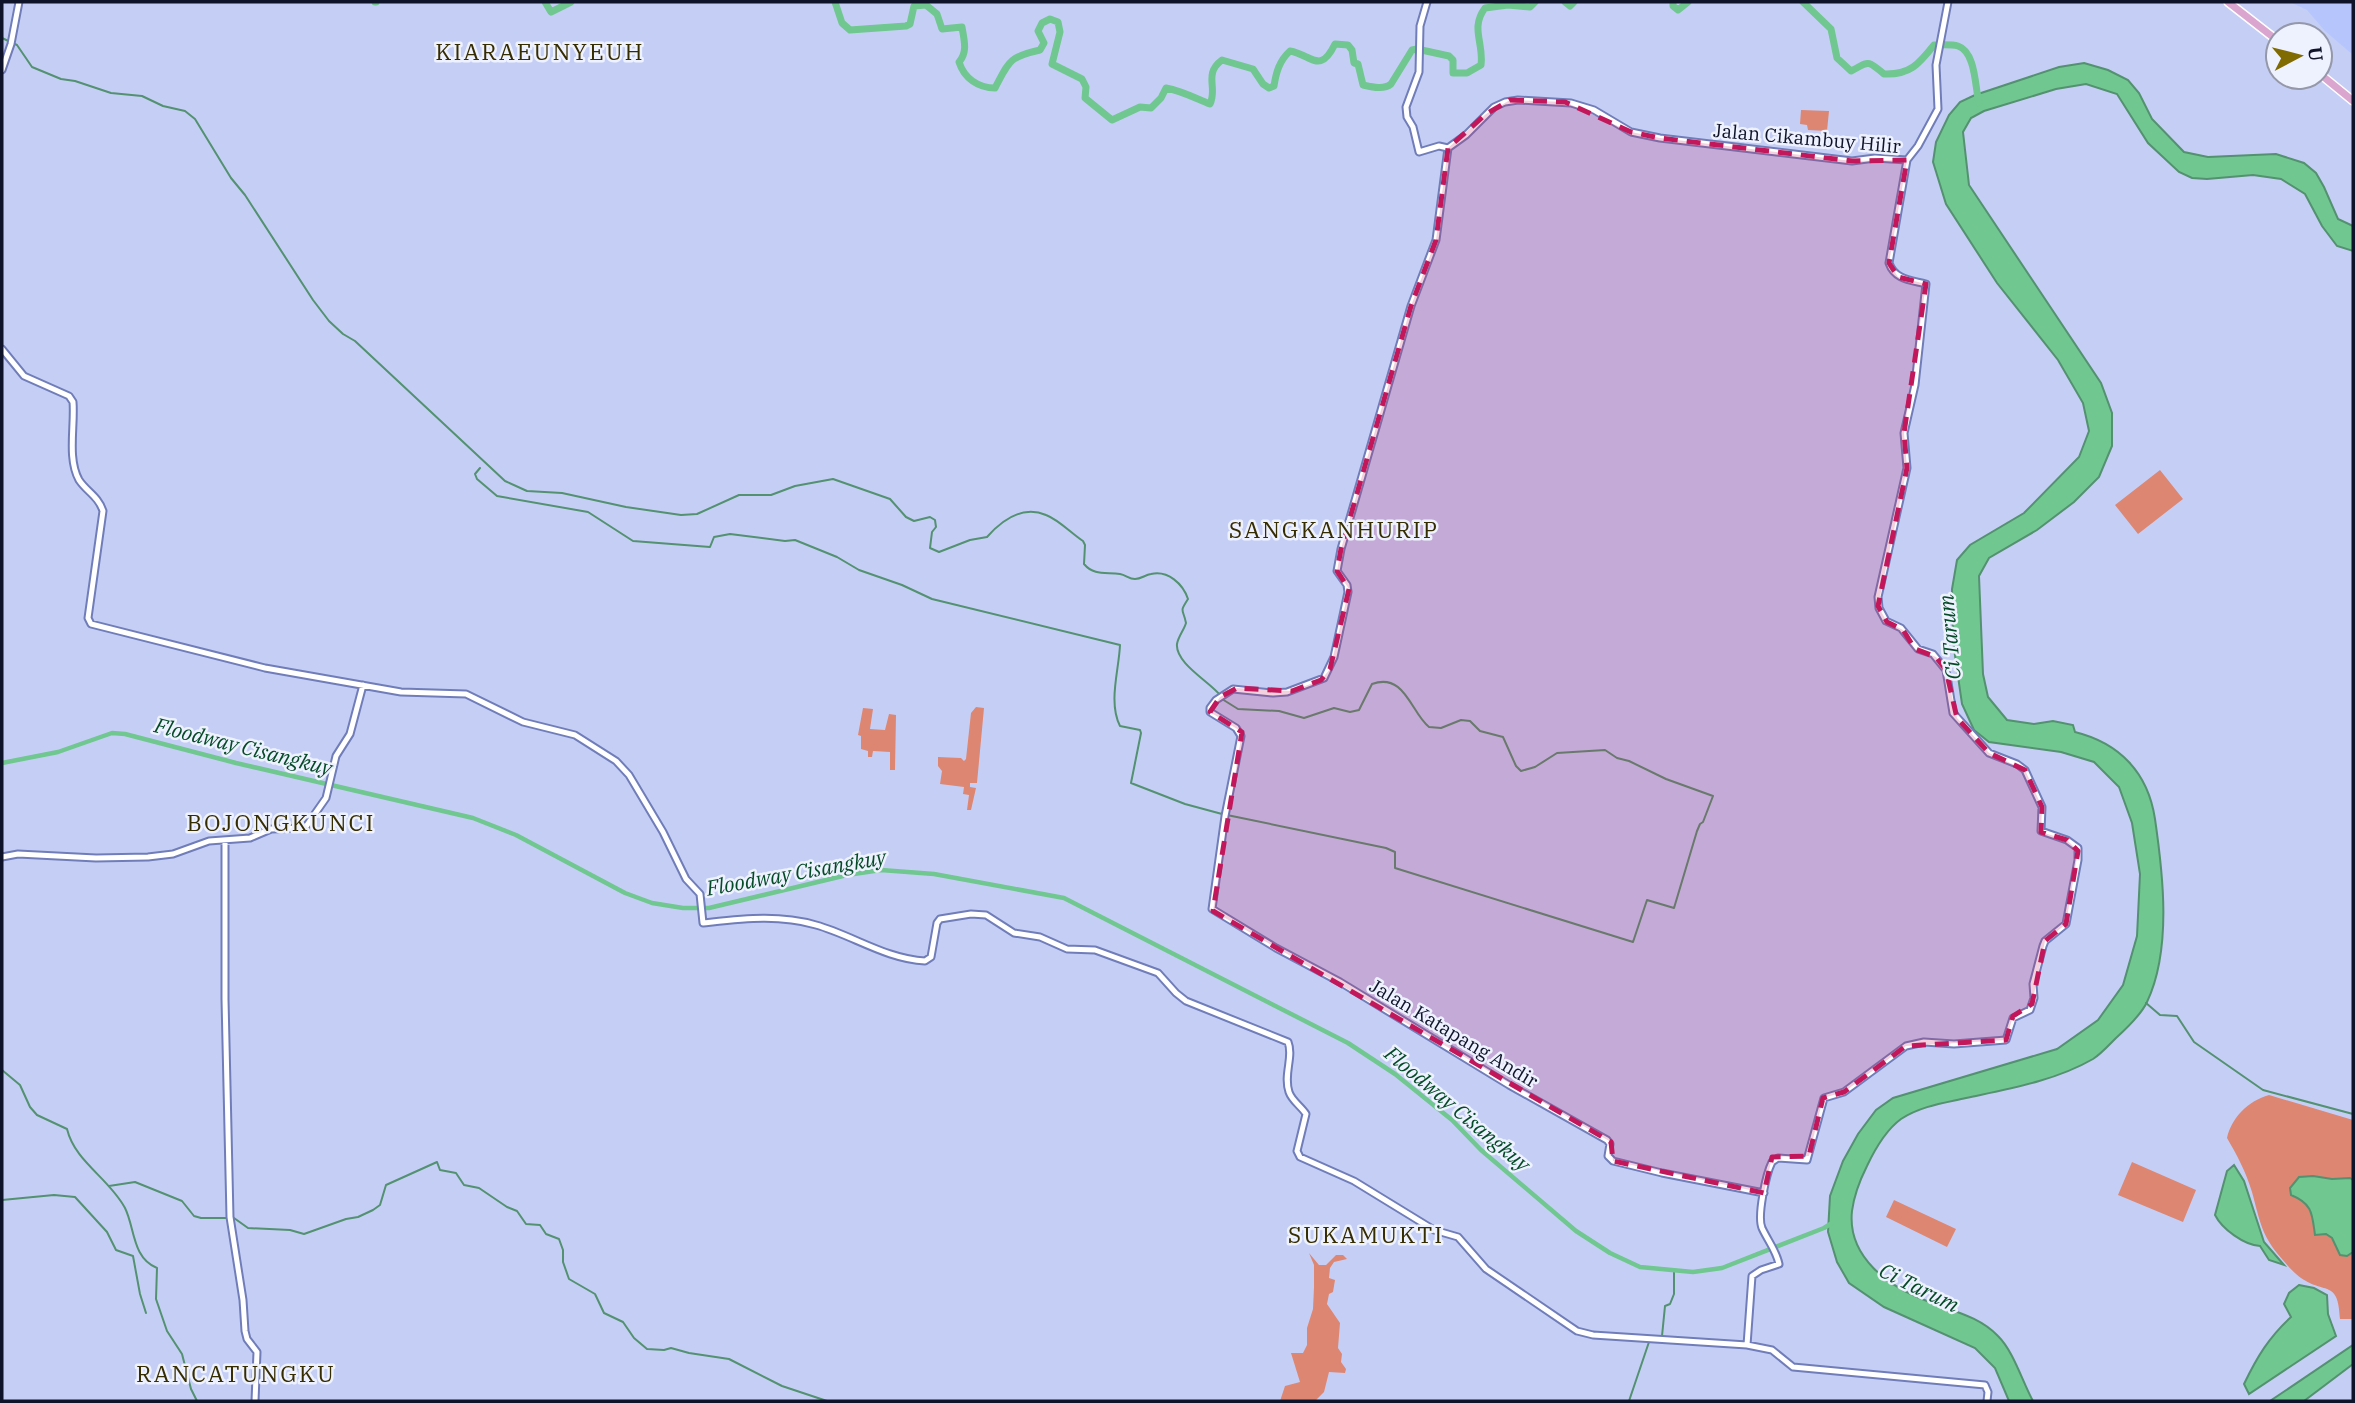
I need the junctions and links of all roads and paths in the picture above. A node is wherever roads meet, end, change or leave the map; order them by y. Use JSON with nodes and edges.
{"nodes":[{"id":1,"x":19,"y":2,"type":"edge"},
{"id":2,"x":1427,"y":2,"type":"edge"},
{"id":3,"x":1948,"y":2,"type":"edge"},
{"id":4,"x":2228,"y":2,"type":"edge"},
{"id":5,"x":2264,"y":30,"type":"edge"},
{"id":6,"x":2,"y":70,"type":"edge"},
{"id":7,"x":2334,"y":85,"type":"edge"},
{"id":8,"x":2353,"y":101,"type":"edge"},
{"id":9,"x":1448,"y":148,"type":"junction"},
{"id":10,"x":1907,"y":160,"type":"junction"},
{"id":11,"x":2,"y":349,"type":"edge"},
{"id":12,"x":363,"y":685,"type":"junction"},
{"id":13,"x":225,"y":841,"type":"junction"},
{"id":14,"x":2,"y":857,"type":"edge"},
{"id":15,"x":1764,"y":1193,"type":"junction"},
{"id":16,"x":1747,"y":1345,"type":"junction"},
{"id":17,"x":255,"y":1401,"type":"edge"},
{"id":18,"x":1987,"y":1401,"type":"edge"}],
"edges":[{"from":1,"to":6,"type":"street"},
{"from":2,"to":9,"type":"street"},
{"from":3,"to":10,"type":"street"},
{"from":4,"to":5,"type":"main road"},
{"from":7,"to":8,"type":"main road"},
{"from":9,"to":10,"type":"street","name":"Jalan Cikambuy Hilir"},
{"from":9,"to":15,"type":"street","name":"Jalan Katapang Andir"},
{"from":10,"to":15,"type":"street","name":"Jalan Cikambuy Hilir"},
{"from":11,"to":12,"type":"street"},
{"from":12,"to":13,"type":"street"},
{"from":12,"to":16,"type":"street"},
{"from":13,"to":14,"type":"street"},
{"from":13,"to":17,"type":"street"},
{"from":15,"to":16,"type":"street"},
{"from":16,"to":18,"type":"street"}]}
